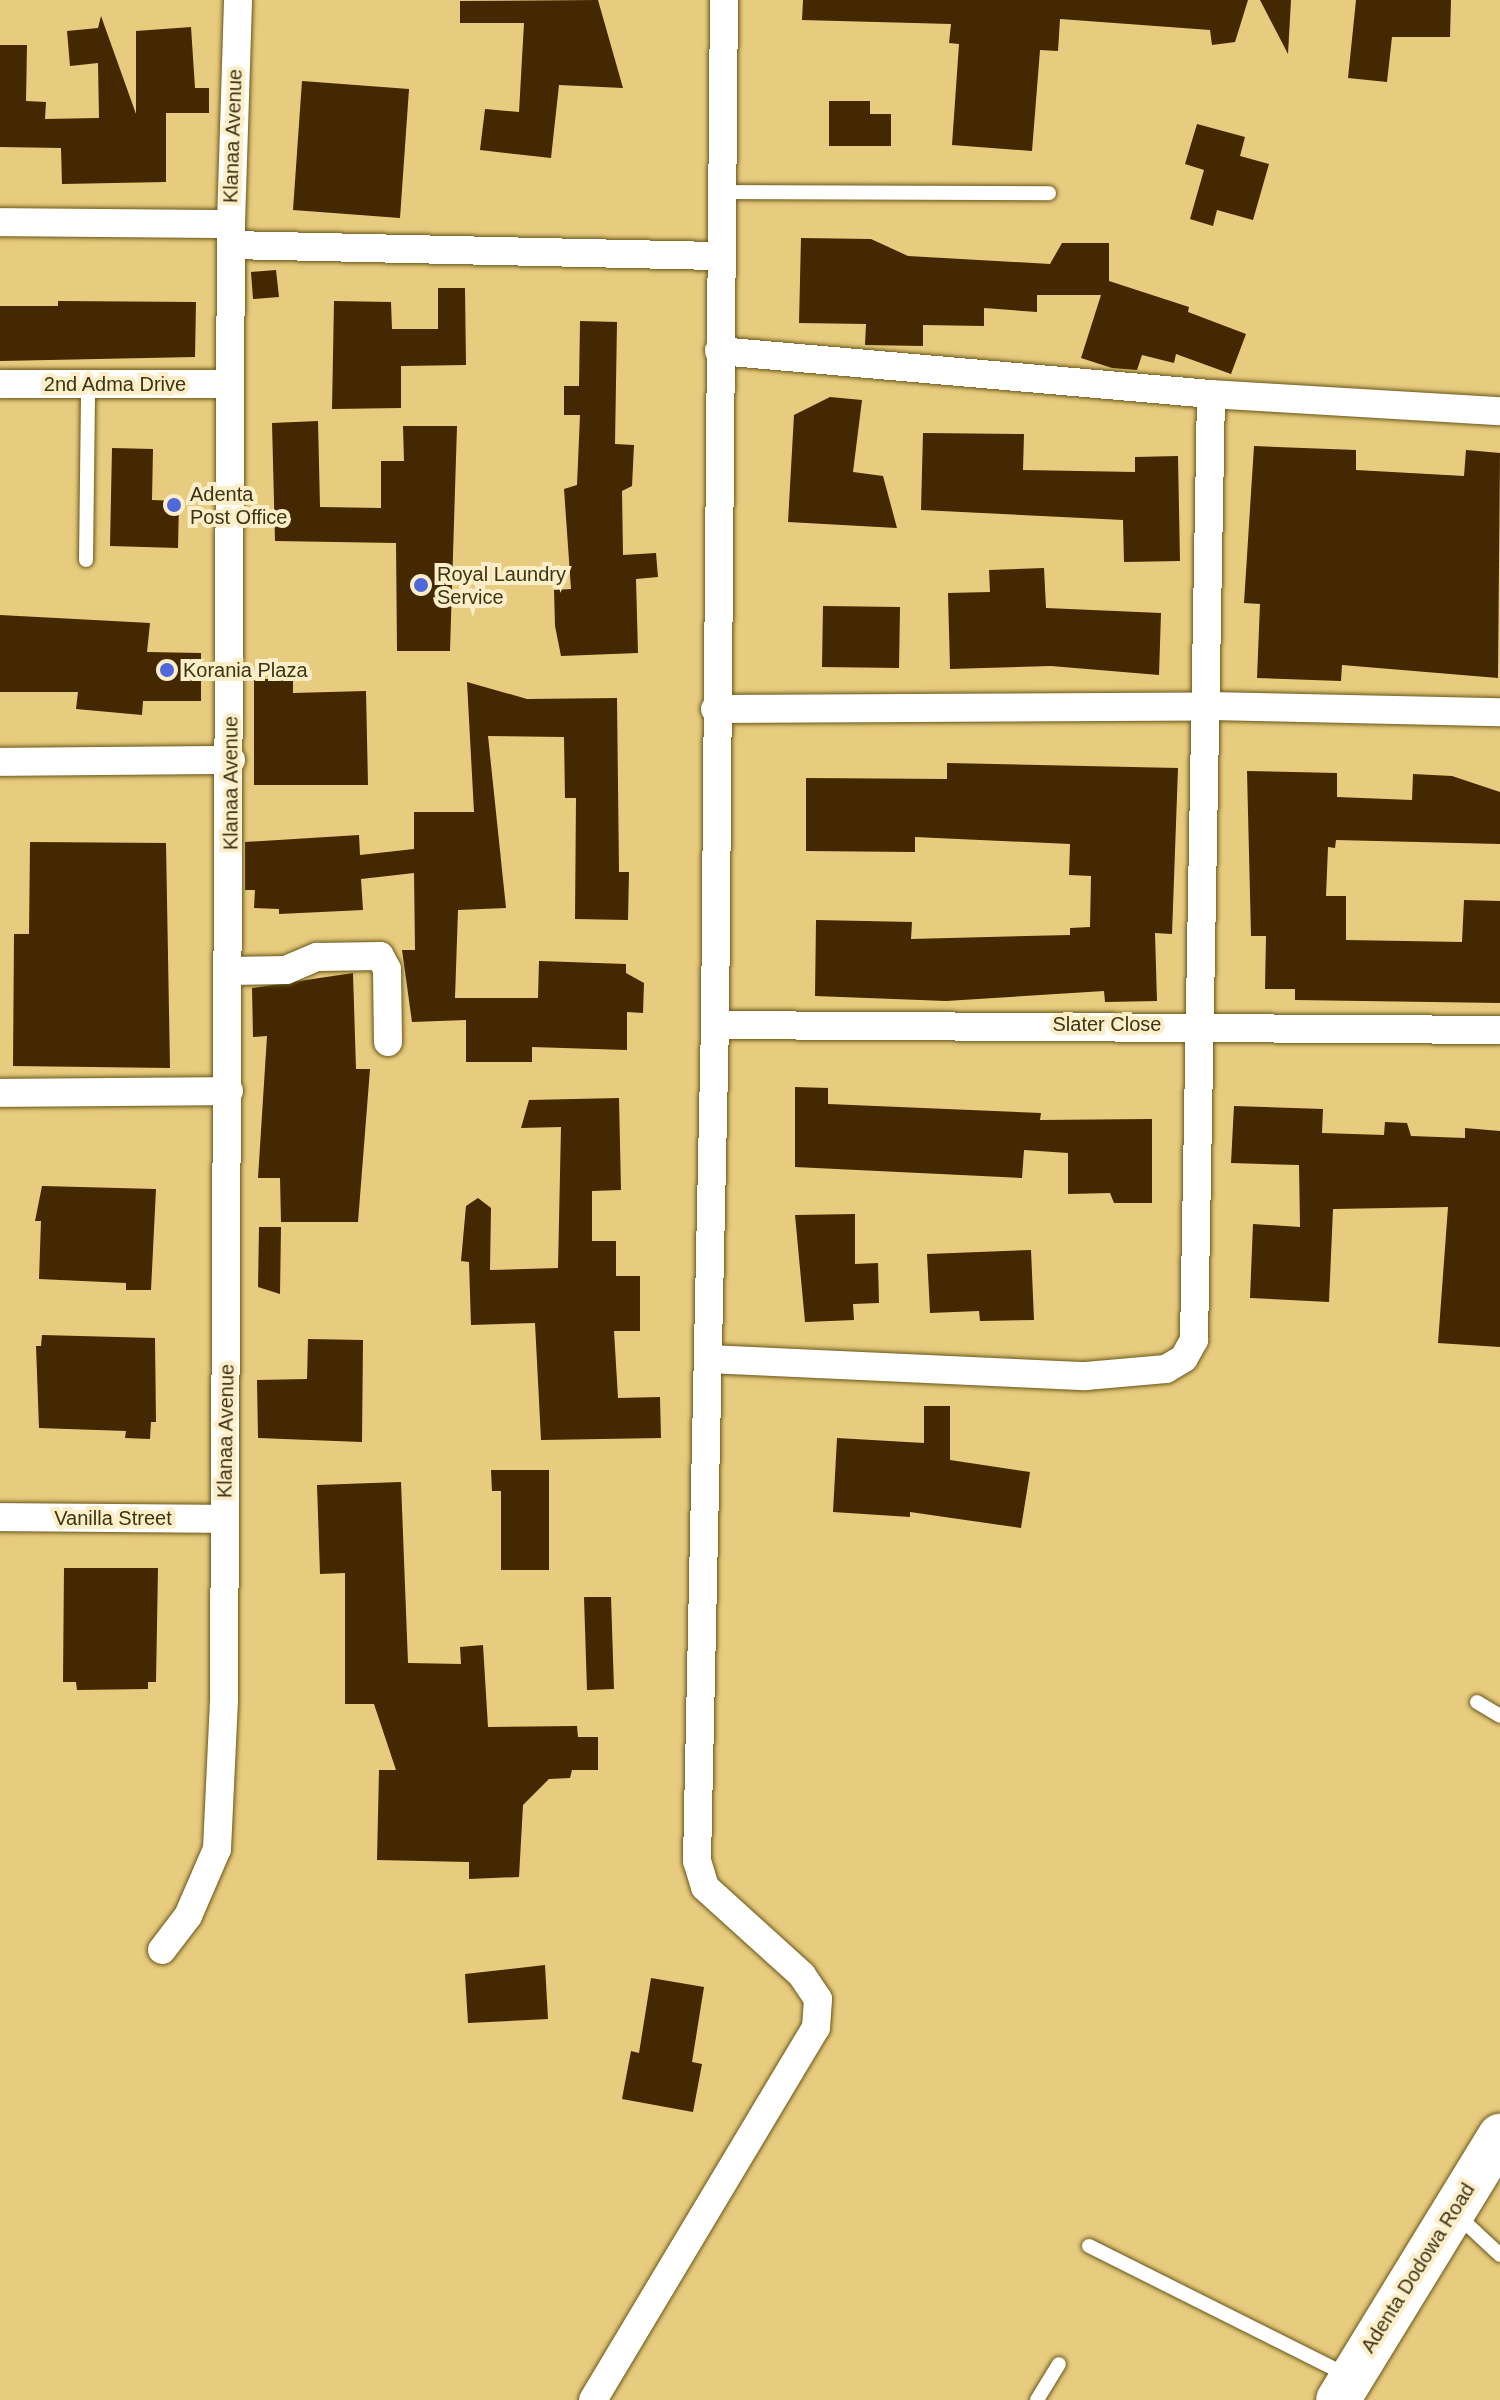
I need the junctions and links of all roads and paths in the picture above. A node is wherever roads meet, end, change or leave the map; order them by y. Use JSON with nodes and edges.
{"nodes":[{"id":1,"x":238,"y":0,"type":"edge"},
{"id":2,"x":724,"y":0,"type":"edge"},
{"id":3,"x":720,"y":192,"type":"junction"},
{"id":4,"x":1049,"y":193,"type":"dead end"},
{"id":5,"x":0,"y":222,"type":"edge"},
{"id":6,"x":231,"y":235,"type":"junction"},
{"id":7,"x":719,"y":256,"type":"junction"},
{"id":8,"x":719,"y":351,"type":"junction"},
{"id":9,"x":0,"y":384,"type":"edge"},
{"id":10,"x":88,"y":384,"type":"junction"},
{"id":11,"x":230,"y":384,"type":"junction"},
{"id":12,"x":1211,"y":394,"type":"junction"},
{"id":13,"x":1498,"y":411,"type":"edge"},
{"id":14,"x":86,"y":560,"type":"dead end"},
{"id":15,"x":1207,"y":706,"type":"junction"},
{"id":16,"x":715,"y":709,"type":"junction"},
{"id":17,"x":1500,"y":712,"type":"edge"},
{"id":18,"x":231,"y":760,"type":"junction"},
{"id":19,"x":0,"y":762,"type":"edge"},
{"id":20,"x":230,"y":971,"type":"junction"},
{"id":21,"x":1201,"y":1024,"type":"junction"},
{"id":22,"x":715,"y":1025,"type":"junction"},
{"id":23,"x":1500,"y":1030,"type":"edge"},
{"id":24,"x":388,"y":1042,"type":"dead end"},
{"id":25,"x":229,"y":1091,"type":"junction"},
{"id":26,"x":0,"y":1093,"type":"edge"},
{"id":27,"x":708,"y":1359,"type":"junction"},
{"id":28,"x":0,"y":1517,"type":"edge"},
{"id":29,"x":225,"y":1519,"type":"junction"},
{"id":30,"x":1477,"y":1702,"type":"dead end"},
{"id":31,"x":1500,"y":1716,"type":"edge"},
{"id":32,"x":162,"y":1950,"type":"dead end"},
{"id":33,"x":1500,"y":2136,"type":"edge"},
{"id":34,"x":1453,"y":2211,"type":"junction"},
{"id":35,"x":1089,"y":2246,"type":"dead end"},
{"id":36,"x":1500,"y":2255,"type":"edge"},
{"id":37,"x":1059,"y":2364,"type":"dead end"},
{"id":38,"x":1344,"y":2389,"type":"edge"},
{"id":39,"x":593,"y":2400,"type":"edge"},
{"id":40,"x":1037,"y":2400,"type":"edge"}],
"edges":[{"from":1,"to":6,"type":"street","name":"Klanaa Avenue"},
{"from":2,"to":3,"type":"street"},
{"from":3,"to":4,"type":"lane"},
{"from":3,"to":7,"type":"street"},
{"from":5,"to":6,"type":"street"},
{"from":6,"to":7,"type":"street"},
{"from":6,"to":11,"type":"street","name":"Klanaa Avenue"},
{"from":7,"to":8,"type":"street"},
{"from":8,"to":12,"type":"street"},
{"from":8,"to":16,"type":"street"},
{"from":9,"to":10,"type":"street","name":"2nd Adma Drive"},
{"from":10,"to":11,"type":"street","name":"2nd Adma Drive"},
{"from":10,"to":14,"type":"lane"},
{"from":11,"to":18,"type":"street","name":"Klanaa Avenue"},
{"from":12,"to":13,"type":"street"},
{"from":12,"to":15,"type":"street"},
{"from":15,"to":16,"type":"street"},
{"from":15,"to":17,"type":"street"},
{"from":15,"to":21,"type":"street"},
{"from":16,"to":22,"type":"street"},
{"from":18,"to":19,"type":"street"},
{"from":18,"to":20,"type":"street","name":"Klanaa Avenue"},
{"from":20,"to":24,"type":"street"},
{"from":20,"to":25,"type":"street","name":"Klanaa Avenue"},
{"from":21,"to":22,"type":"street","name":"Slater Close"},
{"from":21,"to":23,"type":"street","name":"Slater Close"},
{"from":21,"to":27,"type":"street"},
{"from":22,"to":27,"type":"street"},
{"from":25,"to":26,"type":"street"},
{"from":25,"to":29,"type":"street","name":"Klanaa Avenue"},
{"from":27,"to":39,"type":"street"},
{"from":28,"to":29,"type":"street","name":"Vanilla Street"},
{"from":29,"to":32,"type":"street","name":"Klanaa Avenue"},
{"from":30,"to":31,"type":"lane"},
{"from":33,"to":34,"type":"main road","name":"Adenta Dodowa Road"},
{"from":34,"to":36,"type":"lane"},
{"from":34,"to":38,"type":"main road","name":"Adenta Dodowa Road"},
{"from":35,"to":38,"type":"lane"},
{"from":37,"to":40,"type":"lane"}]}
